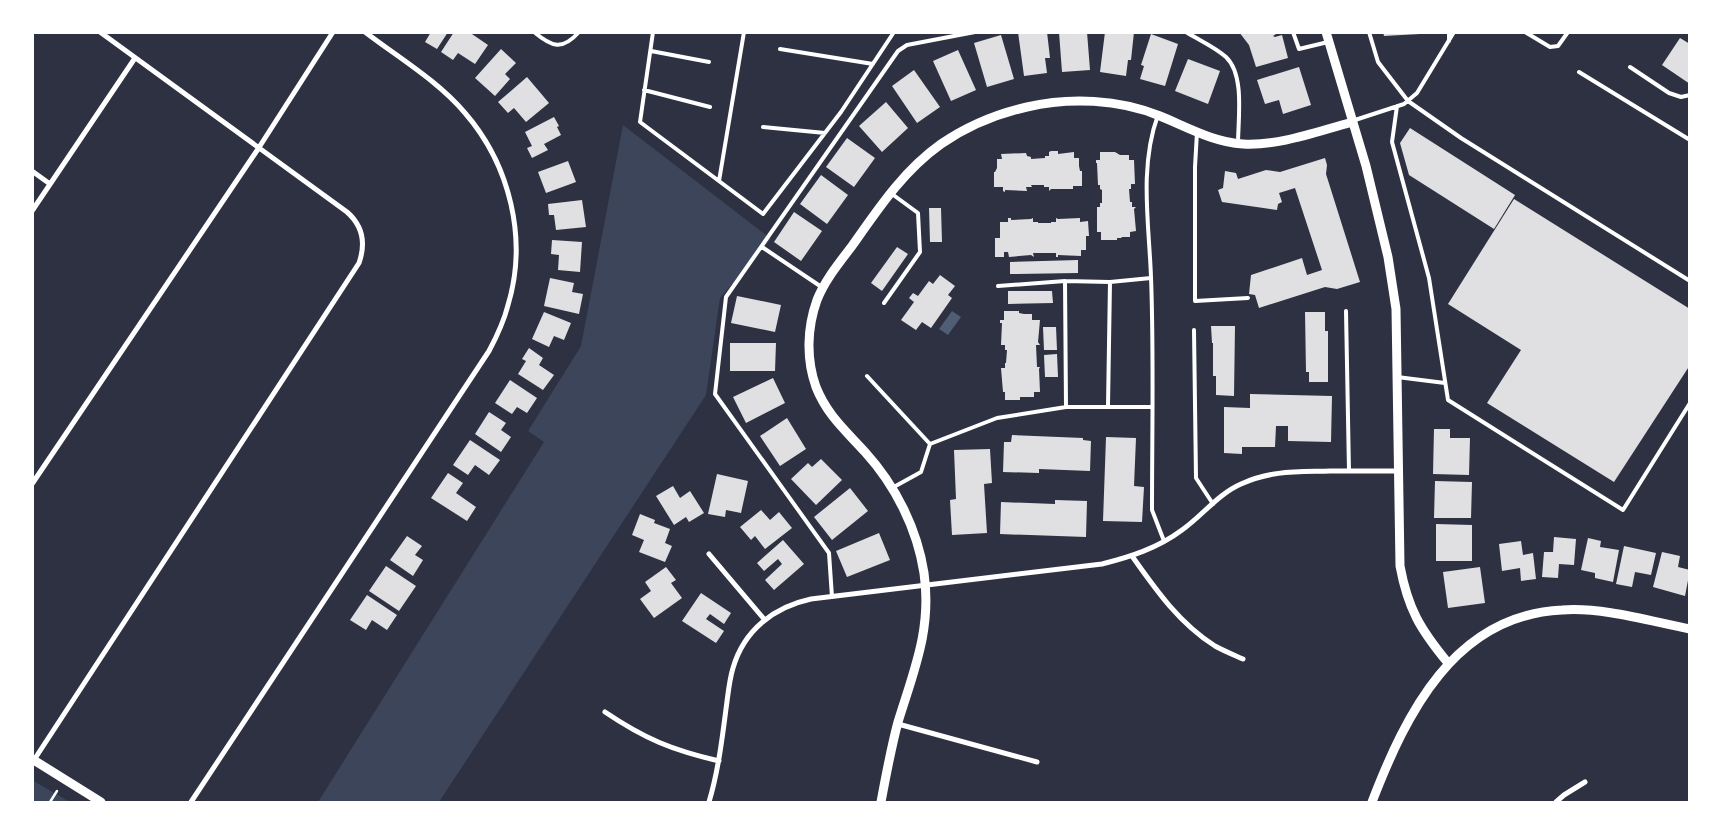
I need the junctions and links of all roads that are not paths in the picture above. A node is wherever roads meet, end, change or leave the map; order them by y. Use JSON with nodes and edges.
{"nodes":[{"id":1,"x":100,"y":32,"type":"edge"},
{"id":2,"x":333,"y":32,"type":"edge"},
{"id":3,"x":365,"y":32,"type":"edge"},
{"id":4,"x":534,"y":32,"type":"edge"},
{"id":5,"x":579,"y":32,"type":"edge"},
{"id":6,"x":654,"y":32,"type":"edge"},
{"id":7,"x":744,"y":32,"type":"edge"},
{"id":8,"x":894,"y":32,"type":"edge"},
{"id":9,"x":975,"y":32,"type":"edge"},
{"id":10,"x":1186,"y":32,"type":"edge"},
{"id":11,"x":1294,"y":32,"type":"edge"},
{"id":12,"x":1326,"y":32,"type":"edge"},
{"id":13,"x":1369,"y":32,"type":"edge"},
{"id":14,"x":1448,"y":32,"type":"edge"},
{"id":15,"x":1454,"y":32,"type":"edge"},
{"id":16,"x":1525,"y":32,"type":"edge"},
{"id":17,"x":1568,"y":32,"type":"edge"},
{"id":18,"x":1449,"y":41,"type":"junction"},
{"id":19,"x":1328,"y":42,"type":"junction"},
{"id":20,"x":780,"y":49,"type":"dead end"},
{"id":21,"x":651,"y":51,"type":"junction"},
{"id":22,"x":135,"y":58,"type":"junction"},
{"id":23,"x":709,"y":62,"type":"dead end"},
{"id":24,"x":873,"y":64,"type":"junction"},
{"id":25,"x":1630,"y":68,"type":"dead end"},
{"id":26,"x":1579,"y":72,"type":"dead end"},
{"id":27,"x":644,"y":90,"type":"junction"},
{"id":28,"x":1690,"y":95,"type":"edge"},
{"id":29,"x":1408,"y":101,"type":"junction"},
{"id":30,"x":710,"y":106,"type":"dead end"},
{"id":31,"x":1397,"y":106,"type":"junction"},
{"id":32,"x":1158,"y":115,"type":"junction"},
{"id":33,"x":1352,"y":122,"type":"junction"},
{"id":34,"x":763,"y":127,"type":"dead end"},
{"id":35,"x":1197,"y":132,"type":"junction"},
{"id":36,"x":825,"y":133,"type":"junction"},
{"id":37,"x":1690,"y":140,"type":"edge"},
{"id":38,"x":1238,"y":144,"type":"junction"},
{"id":39,"x":258,"y":148,"type":"junction"},
{"id":40,"x":32,"y":171,"type":"edge"},
{"id":41,"x":719,"y":181,"type":"junction"},
{"id":42,"x":50,"y":184,"type":"junction"},
{"id":43,"x":890,"y":192,"type":"junction"},
{"id":44,"x":32,"y":211,"type":"edge"},
{"id":45,"x":762,"y":247,"type":"junction"},
{"id":46,"x":1151,"y":278,"type":"junction"},
{"id":47,"x":1065,"y":281,"type":"junction"},
{"id":48,"x":1690,"y":281,"type":"edge"},
{"id":49,"x":1110,"y":282,"type":"junction"},
{"id":50,"x":998,"y":286,"type":"dead end"},
{"id":51,"x":823,"y":288,"type":"junction"},
{"id":52,"x":1248,"y":298,"type":"dead end"},
{"id":53,"x":884,"y":303,"type":"dead end"},
{"id":54,"x":1346,"y":311,"type":"dead end"},
{"id":55,"x":1194,"y":330,"type":"dead end"},
{"id":56,"x":867,"y":376,"type":"dead end"},
{"id":57,"x":1397,"y":377,"type":"junction"},
{"id":58,"x":1445,"y":383,"type":"junction"},
{"id":59,"x":1690,"y":403,"type":"edge"},
{"id":60,"x":1108,"y":406,"type":"junction"},
{"id":61,"x":1152,"y":406,"type":"junction"},
{"id":62,"x":1066,"y":407,"type":"junction"},
{"id":63,"x":930,"y":444,"type":"junction"},
{"id":64,"x":1349,"y":471,"type":"junction"},
{"id":65,"x":1399,"y":471,"type":"junction"},
{"id":66,"x":32,"y":484,"type":"edge"},
{"id":67,"x":892,"y":488,"type":"junction"},
{"id":68,"x":1213,"y":504,"type":"junction"},
{"id":69,"x":1164,"y":541,"type":"junction"},
{"id":70,"x":709,"y":554,"type":"dead end"},
{"id":71,"x":1132,"y":556,"type":"junction"},
{"id":72,"x":926,"y":586,"type":"junction"},
{"id":73,"x":832,"y":597,"type":"junction"},
{"id":74,"x":764,"y":619,"type":"junction"},
{"id":75,"x":1690,"y":629,"type":"edge"},
{"id":76,"x":1243,"y":660,"type":"dead end"},
{"id":77,"x":1448,"y":663,"type":"junction"},
{"id":78,"x":605,"y":712,"type":"dead end"},
{"id":79,"x":898,"y":724,"type":"junction"},
{"id":80,"x":33,"y":759,"type":"edge"},
{"id":81,"x":718,"y":761,"type":"junction"},
{"id":82,"x":1036,"y":762,"type":"dead end"},
{"id":83,"x":1585,"y":782,"type":"dead end"},
{"id":84,"x":101,"y":802,"type":"edge"},
{"id":85,"x":191,"y":802,"type":"edge"},
{"id":86,"x":709,"y":802,"type":"edge"},
{"id":87,"x":881,"y":802,"type":"edge"},
{"id":88,"x":1372,"y":802,"type":"edge"},
{"id":89,"x":1556,"y":802,"type":"edge"}],
"edges":[{"from":1,"to":22,"type":"street"},
{"from":2,"to":39,"type":"street"},
{"from":3,"to":85,"type":"street"},
{"from":4,"to":5,"type":"lane"},
{"from":6,"to":21,"type":"lane"},
{"from":7,"to":41,"type":"lane"},
{"from":8,"to":24,"type":"lane"},
{"from":9,"to":45,"type":"lane"},
{"from":10,"to":38,"type":"lane"},
{"from":11,"to":19,"type":"lane"},
{"from":12,"to":19,"type":"street"},
{"from":13,"to":29,"type":"lane"},
{"from":14,"to":18,"type":"lane"},
{"from":15,"to":18,"type":"lane"},
{"from":16,"to":17,"type":"lane"},
{"from":18,"to":29,"type":"lane"},
{"from":19,"to":33,"type":"street"},
{"from":20,"to":24,"type":"lane"},
{"from":21,"to":23,"type":"lane"},
{"from":21,"to":27,"type":"lane"},
{"from":22,"to":39,"type":"street"},
{"from":22,"to":42,"type":"street"},
{"from":24,"to":36,"type":"lane"},
{"from":25,"to":28,"type":"lane"},
{"from":26,"to":37,"type":"lane"},
{"from":27,"to":30,"type":"lane"},
{"from":27,"to":41,"type":"lane"},
{"from":29,"to":31,"type":"lane"},
{"from":29,"to":48,"type":"lane"},
{"from":31,"to":33,"type":"lane"},
{"from":31,"to":58,"type":"lane"},
{"from":32,"to":35,"type":"street"},
{"from":32,"to":43,"type":"street"},
{"from":32,"to":46,"type":"lane"},
{"from":33,"to":38,"type":"street"},
{"from":33,"to":57,"type":"street"},
{"from":34,"to":36,"type":"lane"},
{"from":35,"to":38,"type":"street"},
{"from":35,"to":52,"type":"lane"},
{"from":36,"to":41,"type":"lane"},
{"from":39,"to":66,"type":"street"},
{"from":39,"to":80,"type":"street"},
{"from":40,"to":42,"type":"street"},
{"from":42,"to":44,"type":"street"},
{"from":43,"to":51,"type":"street"},
{"from":43,"to":53,"type":"lane"},
{"from":45,"to":51,"type":"lane"},
{"from":45,"to":73,"type":"lane"},
{"from":46,"to":49,"type":"lane"},
{"from":46,"to":61,"type":"lane"},
{"from":47,"to":49,"type":"lane"},
{"from":47,"to":50,"type":"lane"},
{"from":47,"to":62,"type":"lane"},
{"from":49,"to":60,"type":"lane"},
{"from":51,"to":67,"type":"street"},
{"from":54,"to":64,"type":"lane"},
{"from":55,"to":68,"type":"lane"},
{"from":56,"to":63,"type":"lane"},
{"from":57,"to":58,"type":"lane"},
{"from":57,"to":65,"type":"street"},
{"from":58,"to":59,"type":"lane"},
{"from":60,"to":61,"type":"lane"},
{"from":60,"to":62,"type":"lane"},
{"from":61,"to":69,"type":"lane"},
{"from":62,"to":63,"type":"lane"},
{"from":63,"to":67,"type":"lane"},
{"from":64,"to":65,"type":"street"},
{"from":64,"to":68,"type":"street"},
{"from":65,"to":77,"type":"street"},
{"from":67,"to":72,"type":"street"},
{"from":68,"to":69,"type":"street"},
{"from":69,"to":71,"type":"street"},
{"from":70,"to":74,"type":"street"},
{"from":71,"to":72,"type":"street"},
{"from":71,"to":76,"type":"street"},
{"from":72,"to":73,"type":"street"},
{"from":72,"to":79,"type":"street"},
{"from":73,"to":74,"type":"street"},
{"from":74,"to":81,"type":"street"},
{"from":75,"to":77,"type":"street"},
{"from":77,"to":88,"type":"street"},
{"from":78,"to":81,"type":"street"},
{"from":79,"to":82,"type":"street"},
{"from":79,"to":87,"type":"street"},
{"from":80,"to":84,"type":"street"},
{"from":81,"to":86,"type":"street"},
{"from":83,"to":89,"type":"street"}]}
